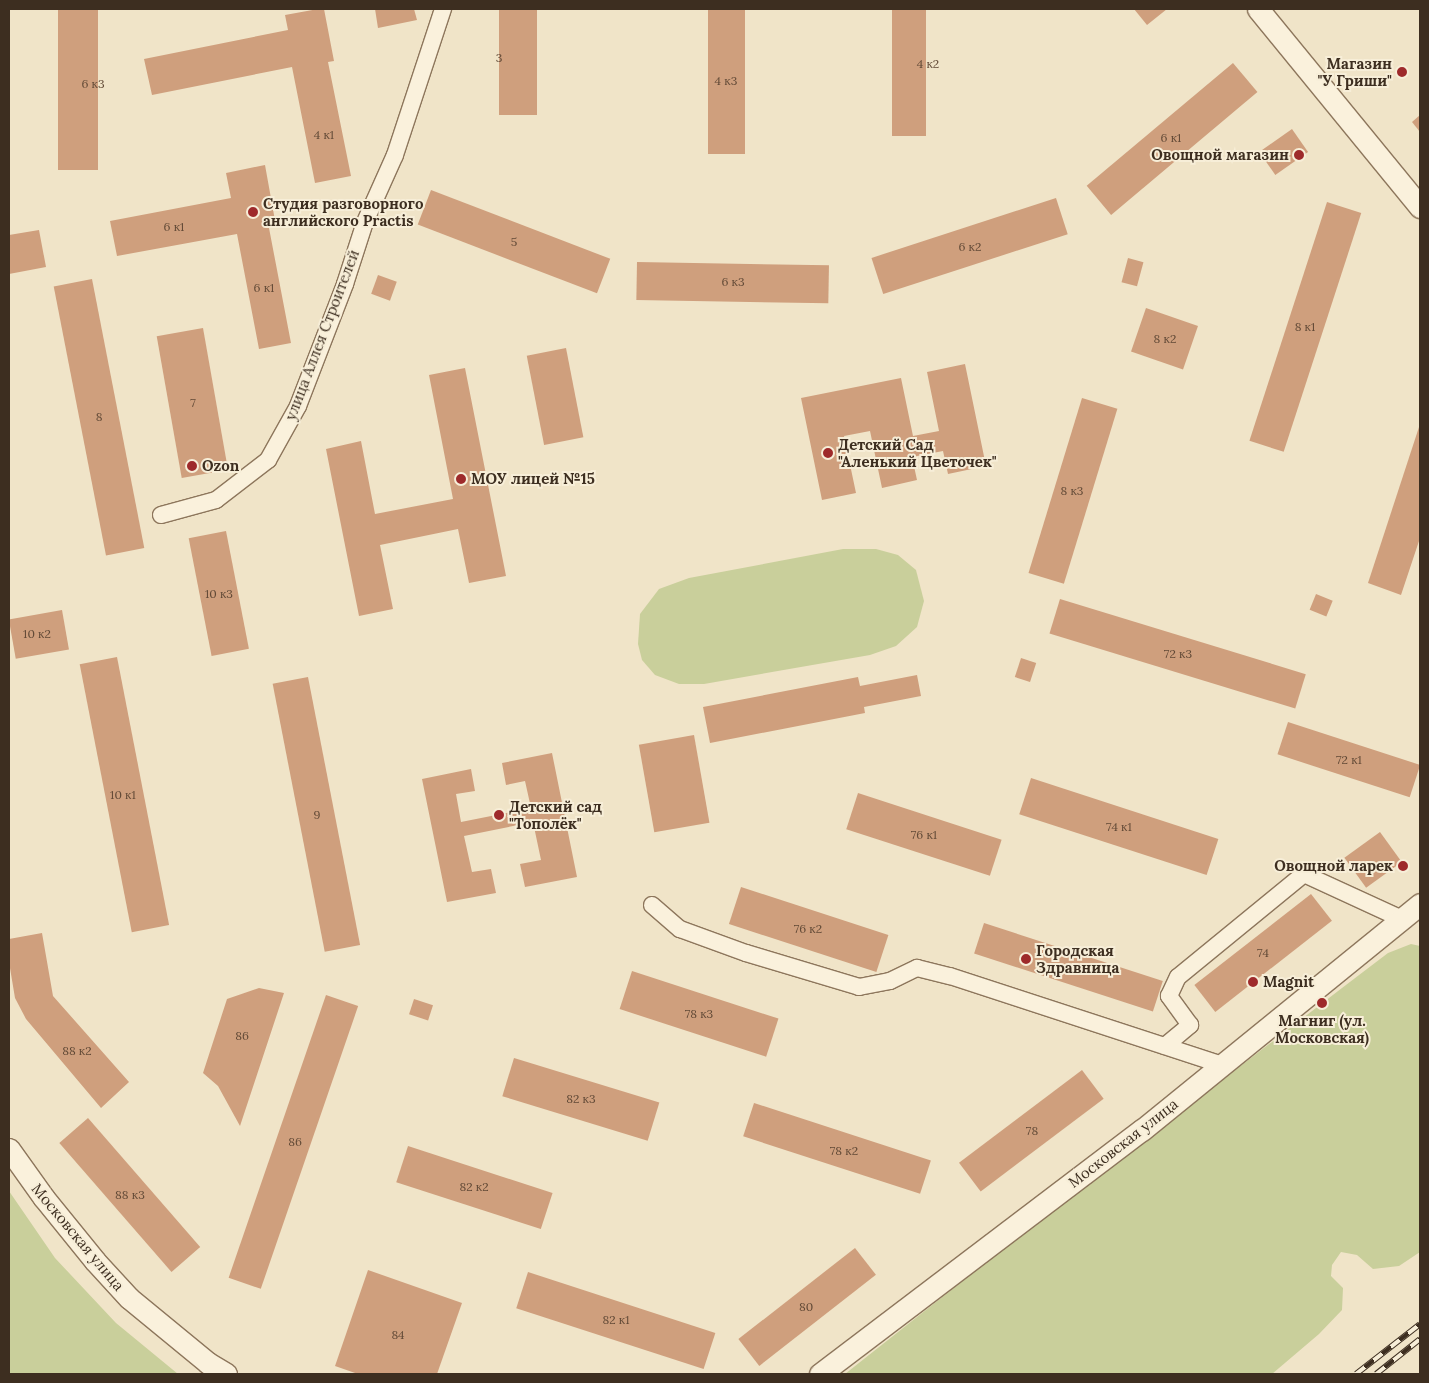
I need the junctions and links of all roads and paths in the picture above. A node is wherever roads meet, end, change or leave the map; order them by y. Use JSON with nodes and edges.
{"nodes":[{"id":1,"x":443,"y":9,"type":"edge"},
{"id":2,"x":1258,"y":9,"type":"edge"},
{"id":3,"x":1420,"y":207,"type":"edge"},
{"id":4,"x":162,"y":515,"type":"dead end"},
{"id":5,"x":1420,"y":904,"type":"edge"},
{"id":6,"x":652,"y":905,"type":"dead end"},
{"id":7,"x":1402,"y":919,"type":"junction"},
{"id":8,"x":1165,"y":1046,"type":"junction"},
{"id":9,"x":1223,"y":1065,"type":"junction"},
{"id":10,"x":9,"y":1149,"type":"edge"},
{"id":11,"x":226,"y":1374,"type":"edge"},
{"id":12,"x":820,"y":1374,"type":"edge"}],
"edges":[{"from":1,"to":4,"type":"street","name":"улица Аллея Строителей"},
{"from":2,"to":3,"type":"street"},
{"from":5,"to":7,"type":"street","name":"Московская улица"},
{"from":6,"to":8,"type":"street"},
{"from":7,"to":8,"type":"street"},
{"from":7,"to":9,"type":"street","name":"Московская улица"},
{"from":8,"to":9,"type":"street"},
{"from":9,"to":12,"type":"street","name":"Московская улица"},
{"from":10,"to":11,"type":"street","name":"Московская улица"}]}
